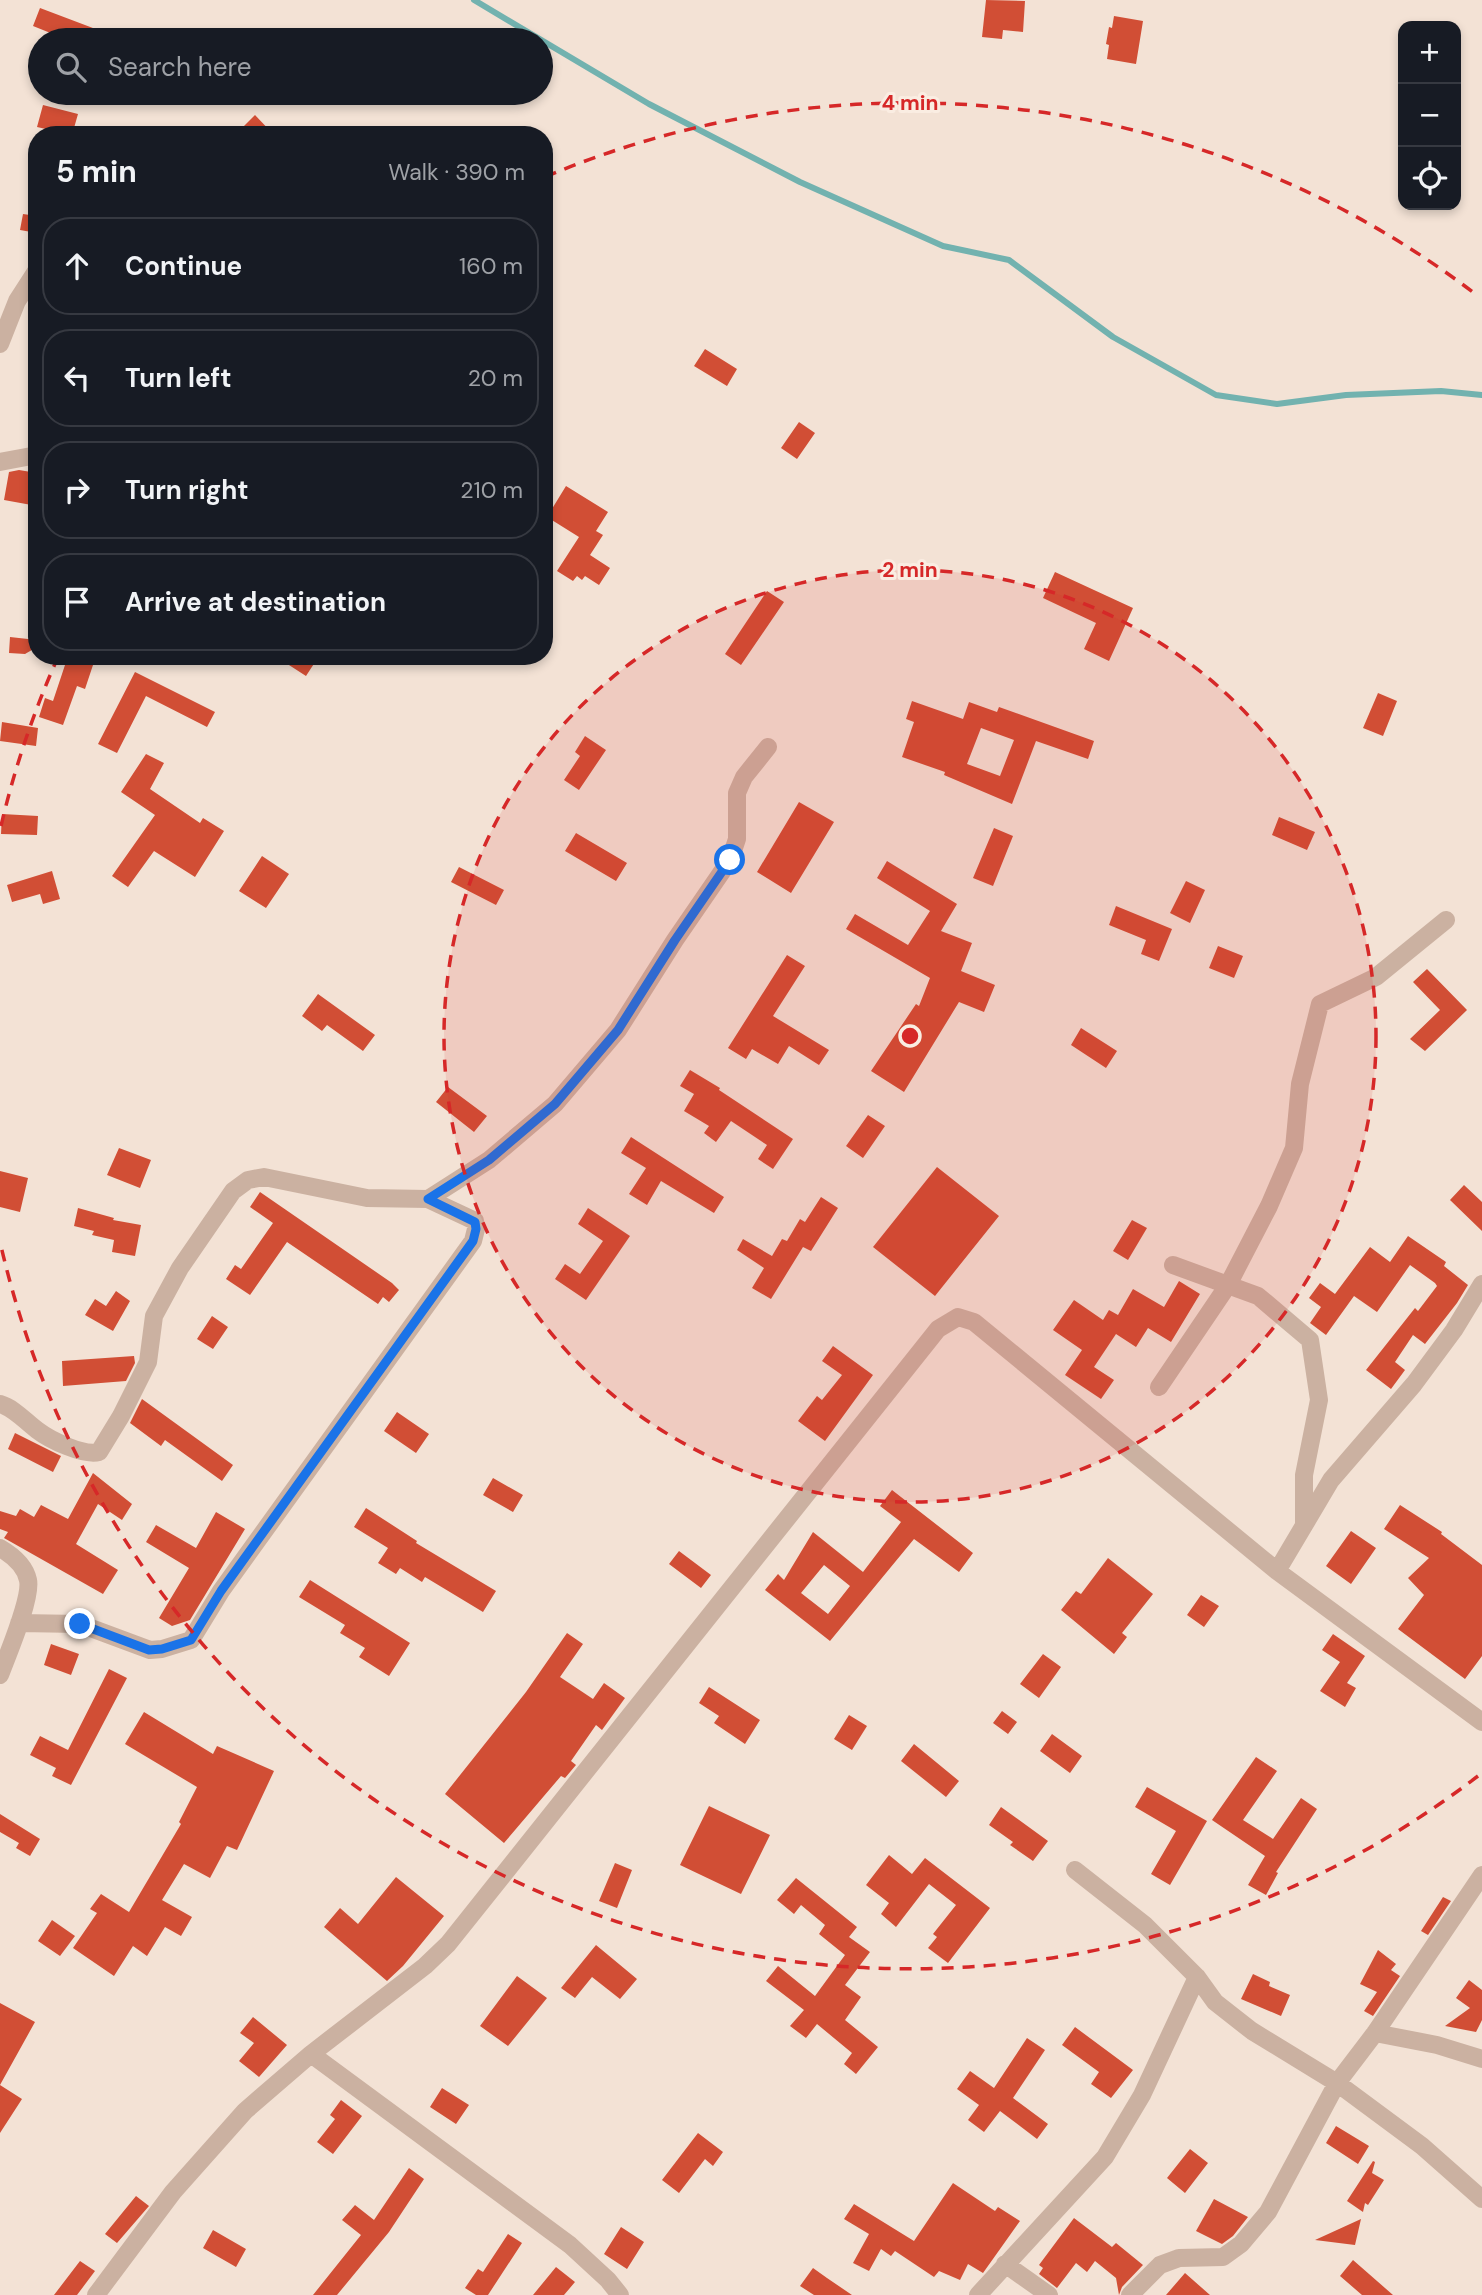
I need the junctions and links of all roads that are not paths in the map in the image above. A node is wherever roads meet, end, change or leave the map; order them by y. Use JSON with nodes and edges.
{"nodes":[{"id":1,"x":28,"y":279,"type":"edge"},
{"id":2,"x":8,"y":300,"type":"edge"},
{"id":3,"x":0,"y":344,"type":"edge"},
{"id":4,"x":28,"y":457,"type":"edge"},
{"id":5,"x":0,"y":462,"type":"edge"},
{"id":6,"x":768,"y":747,"type":"dead end"},
{"id":7,"x":1446,"y":920,"type":"dead end"},
{"id":8,"x":428,"y":1199,"type":"junction"},
{"id":9,"x":1173,"y":1265,"type":"dead end"},
{"id":10,"x":1482,"y":1284,"type":"edge"},
{"id":11,"x":1227,"y":1285,"type":"junction"},
{"id":12,"x":1159,"y":1387,"type":"dead end"},
{"id":13,"x":0,"y":1404,"type":"edge"},
{"id":14,"x":1304,"y":1525,"type":"junction"},
{"id":15,"x":0,"y":1548,"type":"edge"},
{"id":16,"x":1277,"y":1571,"type":"junction"},
{"id":17,"x":19,"y":1623,"type":"junction"},
{"id":18,"x":0,"y":1675,"type":"edge"},
{"id":19,"x":1482,"y":1722,"type":"edge"},
{"id":20,"x":1075,"y":1870,"type":"dead end"},
{"id":21,"x":1482,"y":1875,"type":"edge"},
{"id":22,"x":1197,"y":1977,"type":"junction"},
{"id":23,"x":1375,"y":2033,"type":"junction"},
{"id":24,"x":311,"y":2054,"type":"junction"},
{"id":25,"x":1482,"y":2059,"type":"edge"},
{"id":26,"x":1337,"y":2083,"type":"junction"},
{"id":27,"x":1482,"y":2199,"type":"edge"},
{"id":28,"x":1005,"y":2264,"type":"junction"},
{"id":29,"x":96,"y":2295,"type":"edge"},
{"id":30,"x":620,"y":2295,"type":"edge"},
{"id":31,"x":978,"y":2295,"type":"edge"},
{"id":32,"x":1049,"y":2295,"type":"edge"},
{"id":33,"x":1130,"y":2295,"type":"edge"}],
"edges":[{"from":1,"to":2,"type":"street"},
{"from":2,"to":3,"type":"street"},
{"from":4,"to":5,"type":"street"},
{"from":6,"to":8,"type":"street"},
{"from":7,"to":11,"type":"street"},
{"from":8,"to":13,"type":"street"},
{"from":8,"to":17,"type":"street"},
{"from":9,"to":11,"type":"street"},
{"from":10,"to":14,"type":"street"},
{"from":11,"to":12,"type":"street"},
{"from":11,"to":14,"type":"street"},
{"from":14,"to":16,"type":"street"},
{"from":15,"to":17,"type":"street"},
{"from":16,"to":19,"type":"street"},
{"from":16,"to":24,"type":"street"},
{"from":17,"to":18,"type":"street"},
{"from":20,"to":22,"type":"street"},
{"from":21,"to":23,"type":"street"},
{"from":22,"to":26,"type":"street"},
{"from":22,"to":28,"type":"street"},
{"from":23,"to":25,"type":"street"},
{"from":23,"to":26,"type":"street"},
{"from":24,"to":29,"type":"street"},
{"from":24,"to":30,"type":"street"},
{"from":26,"to":27,"type":"street"},
{"from":26,"to":33,"type":"street"},
{"from":28,"to":31,"type":"street"},
{"from":28,"to":32,"type":"street"}]}
